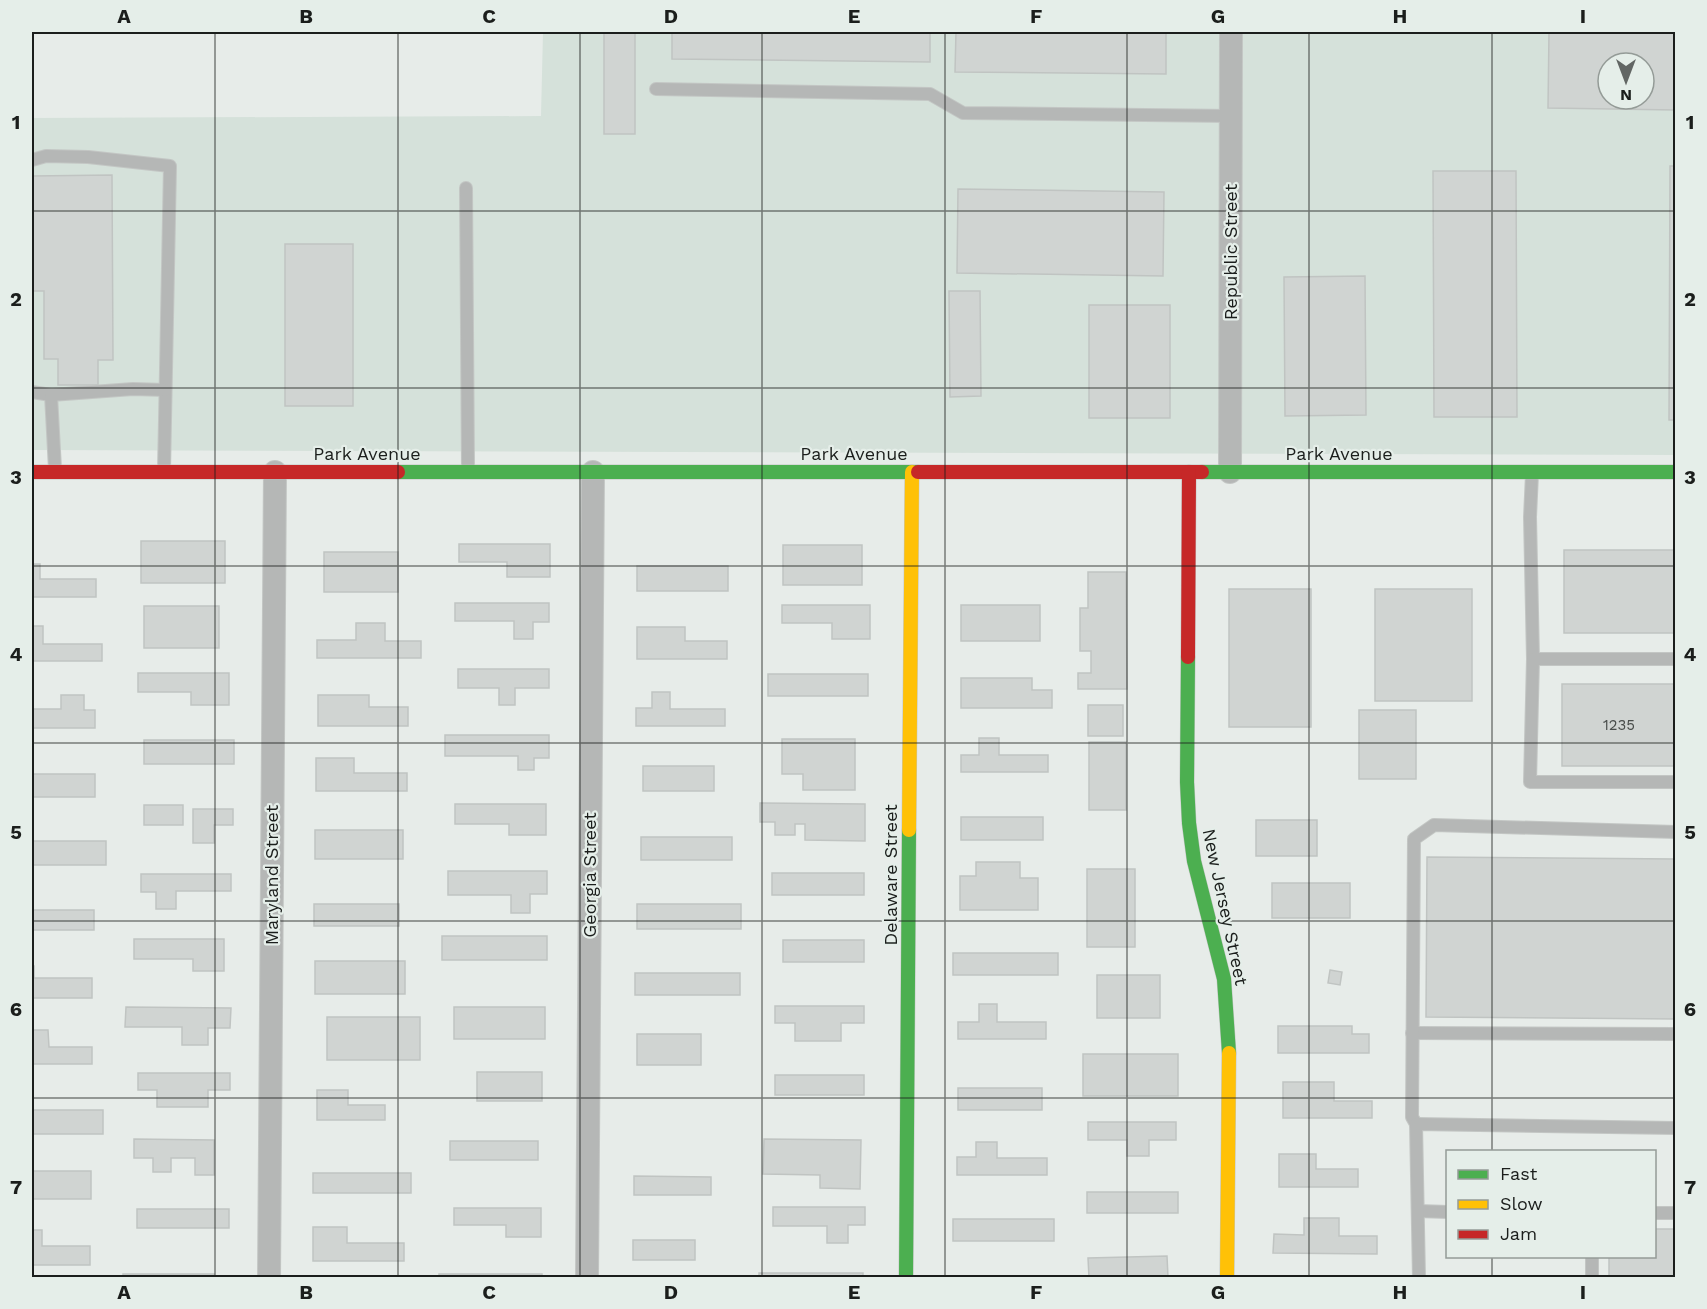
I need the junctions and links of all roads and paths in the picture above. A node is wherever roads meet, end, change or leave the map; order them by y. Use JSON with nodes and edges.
{"nodes":[{"id":1,"x":1231,"y":32,"type":"edge"},
{"id":2,"x":656,"y":89,"type":"dead end"},
{"id":3,"x":1231,"y":116,"type":"junction"},
{"id":4,"x":32,"y":160,"type":"edge"},
{"id":5,"x":466,"y":188,"type":"dead end"},
{"id":6,"x":165,"y":390,"type":"junction"},
{"id":7,"x":32,"y":392,"type":"edge"},
{"id":8,"x":51,"y":395,"type":"junction"},
{"id":9,"x":468,"y":471,"type":"junction"},
{"id":10,"x":32,"y":472,"type":"edge"},
{"id":11,"x":55,"y":472,"type":"junction"},
{"id":12,"x":164,"y":472,"type":"junction"},
{"id":13,"x":275,"y":472,"type":"junction"},
{"id":14,"x":593,"y":472,"type":"junction"},
{"id":15,"x":912,"y":472,"type":"junction"},
{"id":16,"x":1189,"y":472,"type":"junction"},
{"id":17,"x":1230,"y":472,"type":"junction"},
{"id":18,"x":1532,"y":472,"type":"junction"},
{"id":19,"x":1676,"y":472,"type":"edge"},
{"id":20,"x":1533,"y":659,"type":"junction"},
{"id":21,"x":1676,"y":659,"type":"edge"},
{"id":22,"x":1676,"y":782,"type":"edge"},
{"id":23,"x":1676,"y":832,"type":"edge"},
{"id":24,"x":1412,"y":1033,"type":"junction"},
{"id":25,"x":1676,"y":1034,"type":"edge"},
{"id":26,"x":1416,"y":1124,"type":"junction"},
{"id":27,"x":1676,"y":1128,"type":"edge"},
{"id":28,"x":1418,"y":1211,"type":"junction"},
{"id":29,"x":1446,"y":1212,"type":"edge"},
{"id":30,"x":1656,"y":1213,"type":"edge"},
{"id":31,"x":1676,"y":1213,"type":"edge"},
{"id":32,"x":1592,"y":1258,"type":"edge"},
{"id":33,"x":269,"y":1278,"type":"edge"},
{"id":34,"x":587,"y":1278,"type":"edge"},
{"id":35,"x":906,"y":1278,"type":"edge"},
{"id":36,"x":1227,"y":1278,"type":"edge"},
{"id":37,"x":1419,"y":1278,"type":"edge"},
{"id":38,"x":1592,"y":1278,"type":"edge"}],
"edges":[{"from":1,"to":3,"type":"street","name":"Republic Street"},
{"from":2,"to":3,"type":"lane"},
{"from":3,"to":17,"type":"street","name":"Republic Street"},
{"from":4,"to":6,"type":"lane"},
{"from":5,"to":9,"type":"lane"},
{"from":6,"to":8,"type":"lane"},
{"from":6,"to":12,"type":"lane"},
{"from":7,"to":8,"type":"lane"},
{"from":8,"to":11,"type":"lane"},
{"from":9,"to":13,"type":"street","name":"Park Avenue"},
{"from":9,"to":14,"type":"street","name":"Park Avenue"},
{"from":10,"to":11,"type":"street","name":"Park Avenue"},
{"from":11,"to":12,"type":"street","name":"Park Avenue"},
{"from":12,"to":13,"type":"street","name":"Park Avenue"},
{"from":13,"to":33,"type":"street","name":"Maryland Street"},
{"from":14,"to":15,"type":"street","name":"Park Avenue"},
{"from":14,"to":34,"type":"street","name":"Georgia Street"},
{"from":15,"to":16,"type":"street","name":"Park Avenue"},
{"from":15,"to":35,"type":"street","name":"Delaware Street"},
{"from":16,"to":17,"type":"street","name":"Park Avenue"},
{"from":16,"to":36,"type":"street","name":"New Jersey Street"},
{"from":17,"to":18,"type":"street","name":"Park Avenue"},
{"from":18,"to":19,"type":"street","name":"Park Avenue"},
{"from":18,"to":20,"type":"lane"},
{"from":20,"to":21,"type":"lane"},
{"from":20,"to":22,"type":"lane"},
{"from":23,"to":24,"type":"lane"},
{"from":24,"to":25,"type":"lane"},
{"from":24,"to":26,"type":"lane"},
{"from":26,"to":27,"type":"lane"},
{"from":26,"to":28,"type":"lane"},
{"from":28,"to":29,"type":"lane"},
{"from":28,"to":37,"type":"lane"},
{"from":30,"to":31,"type":"lane"},
{"from":32,"to":38,"type":"lane"}]}
